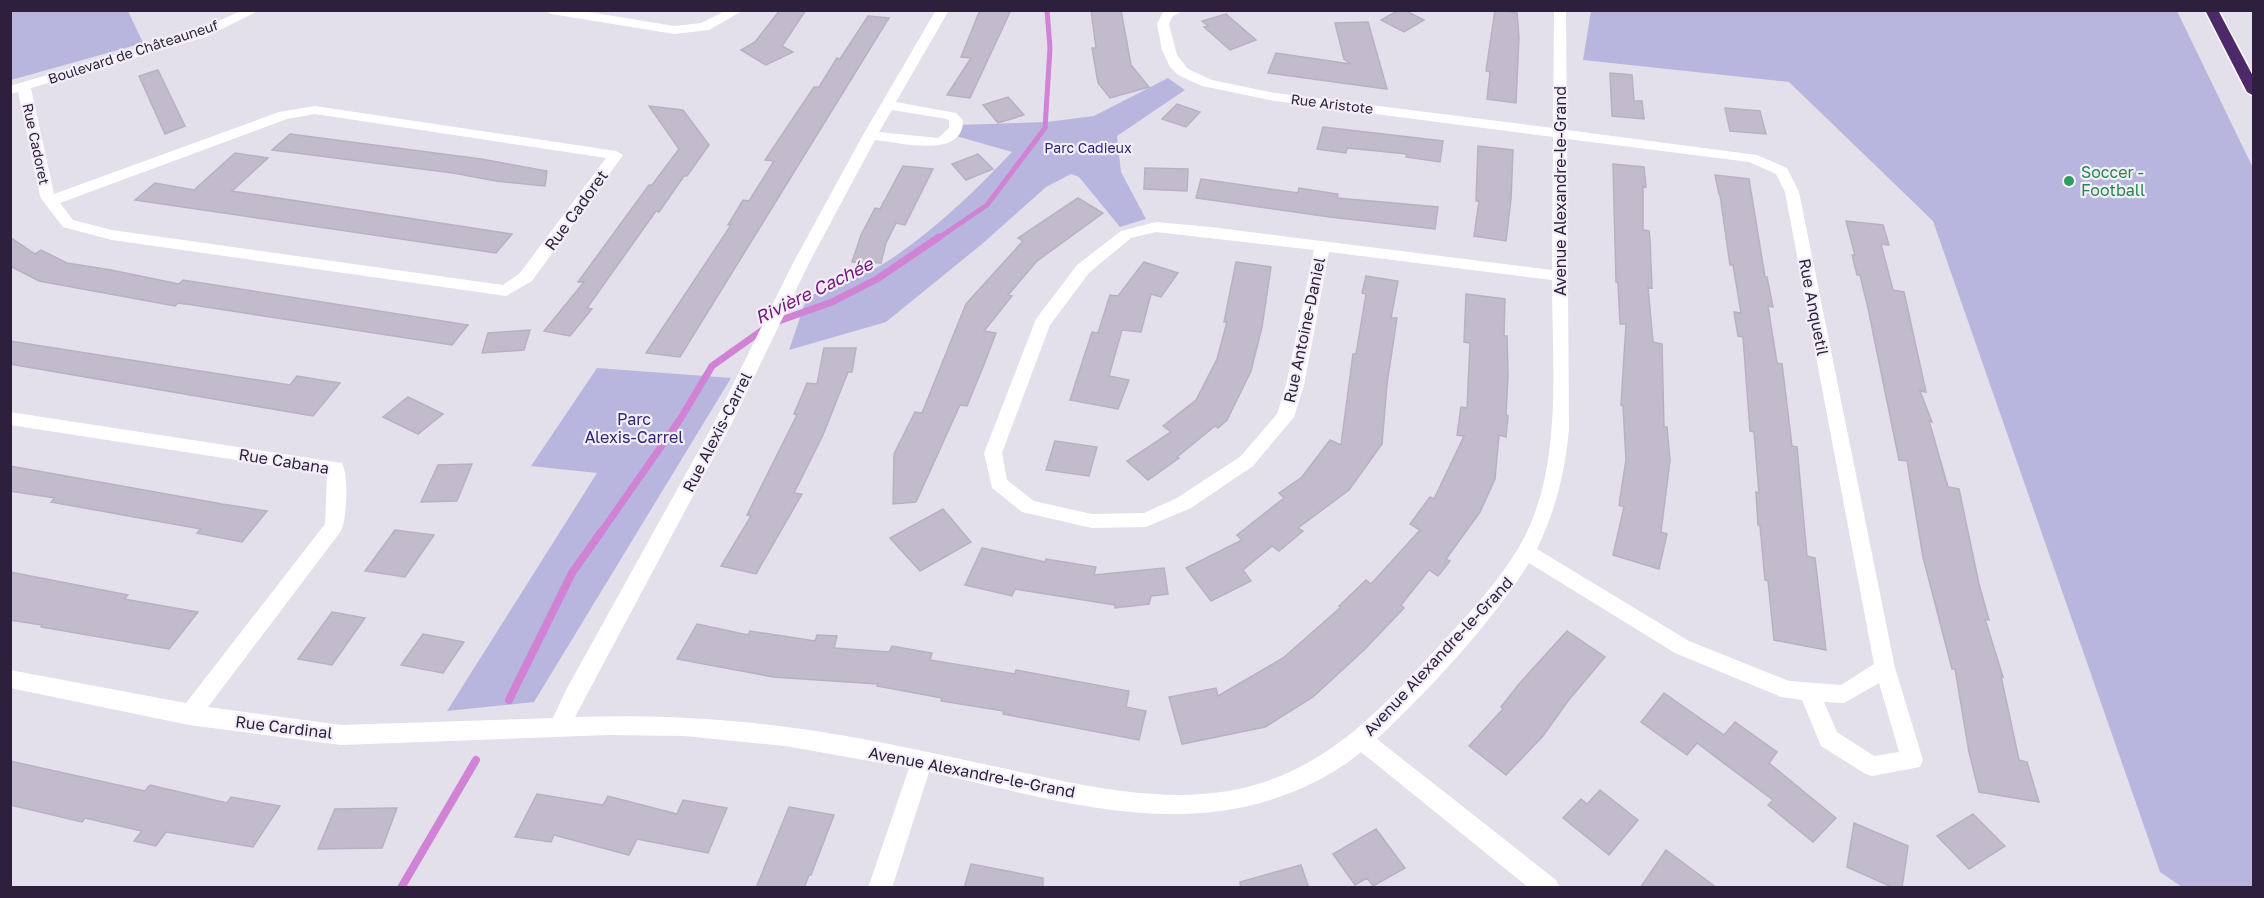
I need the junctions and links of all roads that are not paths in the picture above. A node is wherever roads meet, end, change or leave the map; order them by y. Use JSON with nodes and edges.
{"nodes":[{"id":1,"x":254,"y":10,"type":"edge"},
{"id":2,"x":551,"y":10,"type":"edge"},
{"id":3,"x":738,"y":10,"type":"edge"},
{"id":4,"x":943,"y":10,"type":"edge"},
{"id":5,"x":1178,"y":10,"type":"edge"},
{"id":6,"x":1560,"y":10,"type":"edge"},
{"id":7,"x":2211,"y":10,"type":"edge"},
{"id":8,"x":17,"y":89,"type":"edge"},
{"id":9,"x":2253,"y":92,"type":"edge"},
{"id":10,"x":887,"y":105,"type":"junction"},
{"id":11,"x":1560,"y":132,"type":"junction"},
{"id":12,"x":870,"y":135,"type":"junction"},
{"id":13,"x":50,"y":201,"type":"junction"},
{"id":14,"x":1322,"y":248,"type":"junction"},
{"id":15,"x":1560,"y":276,"type":"junction"},
{"id":16,"x":10,"y":418,"type":"edge"},
{"id":17,"x":1527,"y":552,"type":"junction"},
{"id":18,"x":1885,"y":668,"type":"junction"},
{"id":19,"x":10,"y":679,"type":"edge"},
{"id":20,"x":1809,"y":691,"type":"junction"},
{"id":21,"x":189,"y":715,"type":"junction"},
{"id":22,"x":560,"y":726,"type":"junction"},
{"id":23,"x":1360,"y":739,"type":"junction"},
{"id":24,"x":922,"y":761,"type":"junction"},
{"id":25,"x":880,"y":888,"type":"edge"},
{"id":26,"x":1548,"y":888,"type":"edge"}],
"edges":[{"from":1,"to":8,"type":"street","name":"Boulevard de Châteauneuf"},
{"from":2,"to":3,"type":"street"},
{"from":4,"to":10,"type":"street","name":"Rue Alexis-Carrel"},
{"from":5,"to":11,"type":"street","name":"Rue Aristote"},
{"from":6,"to":11,"type":"street","name":"Avenue Alexandre-le-Grand"},
{"from":7,"to":9,"type":"highway"},
{"from":8,"to":13,"type":"street","name":"Rue Cadoret"},
{"from":10,"to":12,"type":"street","name":"Rue Alexis-Carrel"},
{"from":10,"to":12,"type":"street"},
{"from":11,"to":15,"type":"street","name":"Avenue Alexandre-le-Grand"},
{"from":11,"to":18,"type":"street","name":"Rue Anquetil"},
{"from":12,"to":22,"type":"street","name":"Rue Alexis-Carrel"},
{"from":13,"to":13,"type":"street","name":"Rue Cadoret"},
{"from":14,"to":14,"type":"street","name":"Rue Antoine-Daniel"},
{"from":14,"to":15,"type":"street","name":"Rue Antoine-Daniel"},
{"from":15,"to":17,"type":"street","name":"Avenue Alexandre-le-Grand"},
{"from":16,"to":21,"type":"street","name":"Rue Cabana"},
{"from":17,"to":20,"type":"street"},
{"from":17,"to":23,"type":"street","name":"Avenue Alexandre-le-Grand"},
{"from":18,"to":20,"type":"street"},
{"from":18,"to":20,"type":"street","name":"Rue Anquetil"},
{"from":19,"to":21,"type":"street","name":"Rue Cardinal"},
{"from":21,"to":22,"type":"street","name":"Rue Cardinal"},
{"from":22,"to":24,"type":"street","name":"Avenue Alexandre-le-Grand"},
{"from":23,"to":24,"type":"street","name":"Avenue Alexandre-le-Grand"},
{"from":23,"to":26,"type":"street"},
{"from":24,"to":25,"type":"street"}]}
